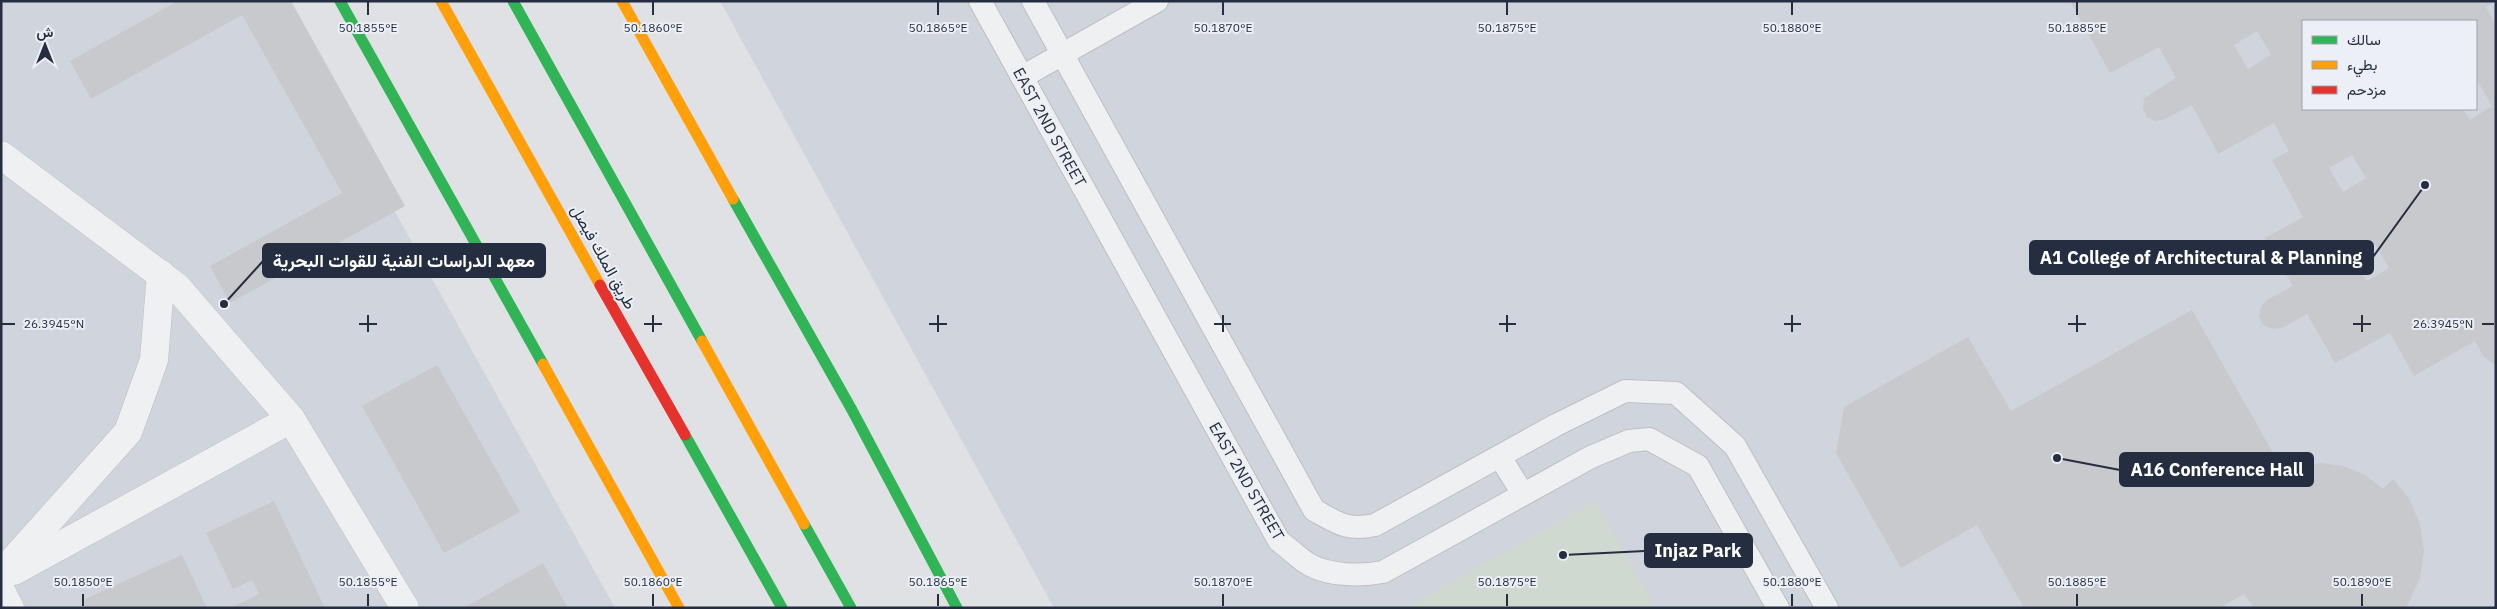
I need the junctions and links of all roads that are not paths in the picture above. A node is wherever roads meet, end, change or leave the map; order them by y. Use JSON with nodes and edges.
{"nodes":[{"id":1,"x":340,"y":1,"type":"edge"},
{"id":2,"x":441,"y":1,"type":"edge"},
{"id":3,"x":513,"y":1,"type":"edge"},
{"id":4,"x":622,"y":1,"type":"edge"},
{"id":5,"x":980,"y":1,"type":"edge"},
{"id":6,"x":1032,"y":1,"type":"edge"},
{"id":7,"x":1157,"y":1,"type":"edge"},
{"id":8,"x":1062,"y":54,"type":"junction"},
{"id":9,"x":1022,"y":77,"type":"junction"},
{"id":10,"x":1,"y":155,"type":"edge"},
{"id":11,"x":161,"y":274,"type":"junction"},
{"id":12,"x":291,"y":419,"type":"junction"},
{"id":13,"x":1500,"y":456,"type":"junction"},
{"id":14,"x":1524,"y":494,"type":"junction"},
{"id":15,"x":1,"y":576,"type":"edge"},
{"id":16,"x":1,"y":591,"type":"edge"},
{"id":17,"x":10,"y":608,"type":"edge"},
{"id":18,"x":405,"y":608,"type":"edge"},
{"id":19,"x":679,"y":608,"type":"edge"},
{"id":20,"x":782,"y":608,"type":"edge"},
{"id":21,"x":851,"y":608,"type":"edge"},
{"id":22,"x":957,"y":608,"type":"edge"},
{"id":23,"x":1778,"y":608,"type":"edge"},
{"id":24,"x":1827,"y":608,"type":"edge"}],
"edges":[{"from":1,"to":19,"type":"main road"},
{"from":2,"to":20,"type":"main road","name":"طريق الملك فيصل"},
{"from":3,"to":21,"type":"main road"},
{"from":4,"to":22,"type":"main road"},
{"from":5,"to":9,"type":"lane","name":"EAST 2ND STREET"},
{"from":6,"to":8,"type":"lane"},
{"from":7,"to":8,"type":"lane"},
{"from":8,"to":9,"type":"lane"},
{"from":8,"to":13,"type":"lane"},
{"from":9,"to":14,"type":"lane","name":"EAST 2ND STREET"},
{"from":10,"to":11,"type":"street"},
{"from":11,"to":12,"type":"street"},
{"from":11,"to":15,"type":"street"},
{"from":12,"to":15,"type":"street"},
{"from":12,"to":18,"type":"street"},
{"from":13,"to":14,"type":"lane"},
{"from":13,"to":24,"type":"lane"},
{"from":14,"to":23,"type":"lane","name":"EAST 2ND STREET"},
{"from":16,"to":17,"type":"street"}]}
